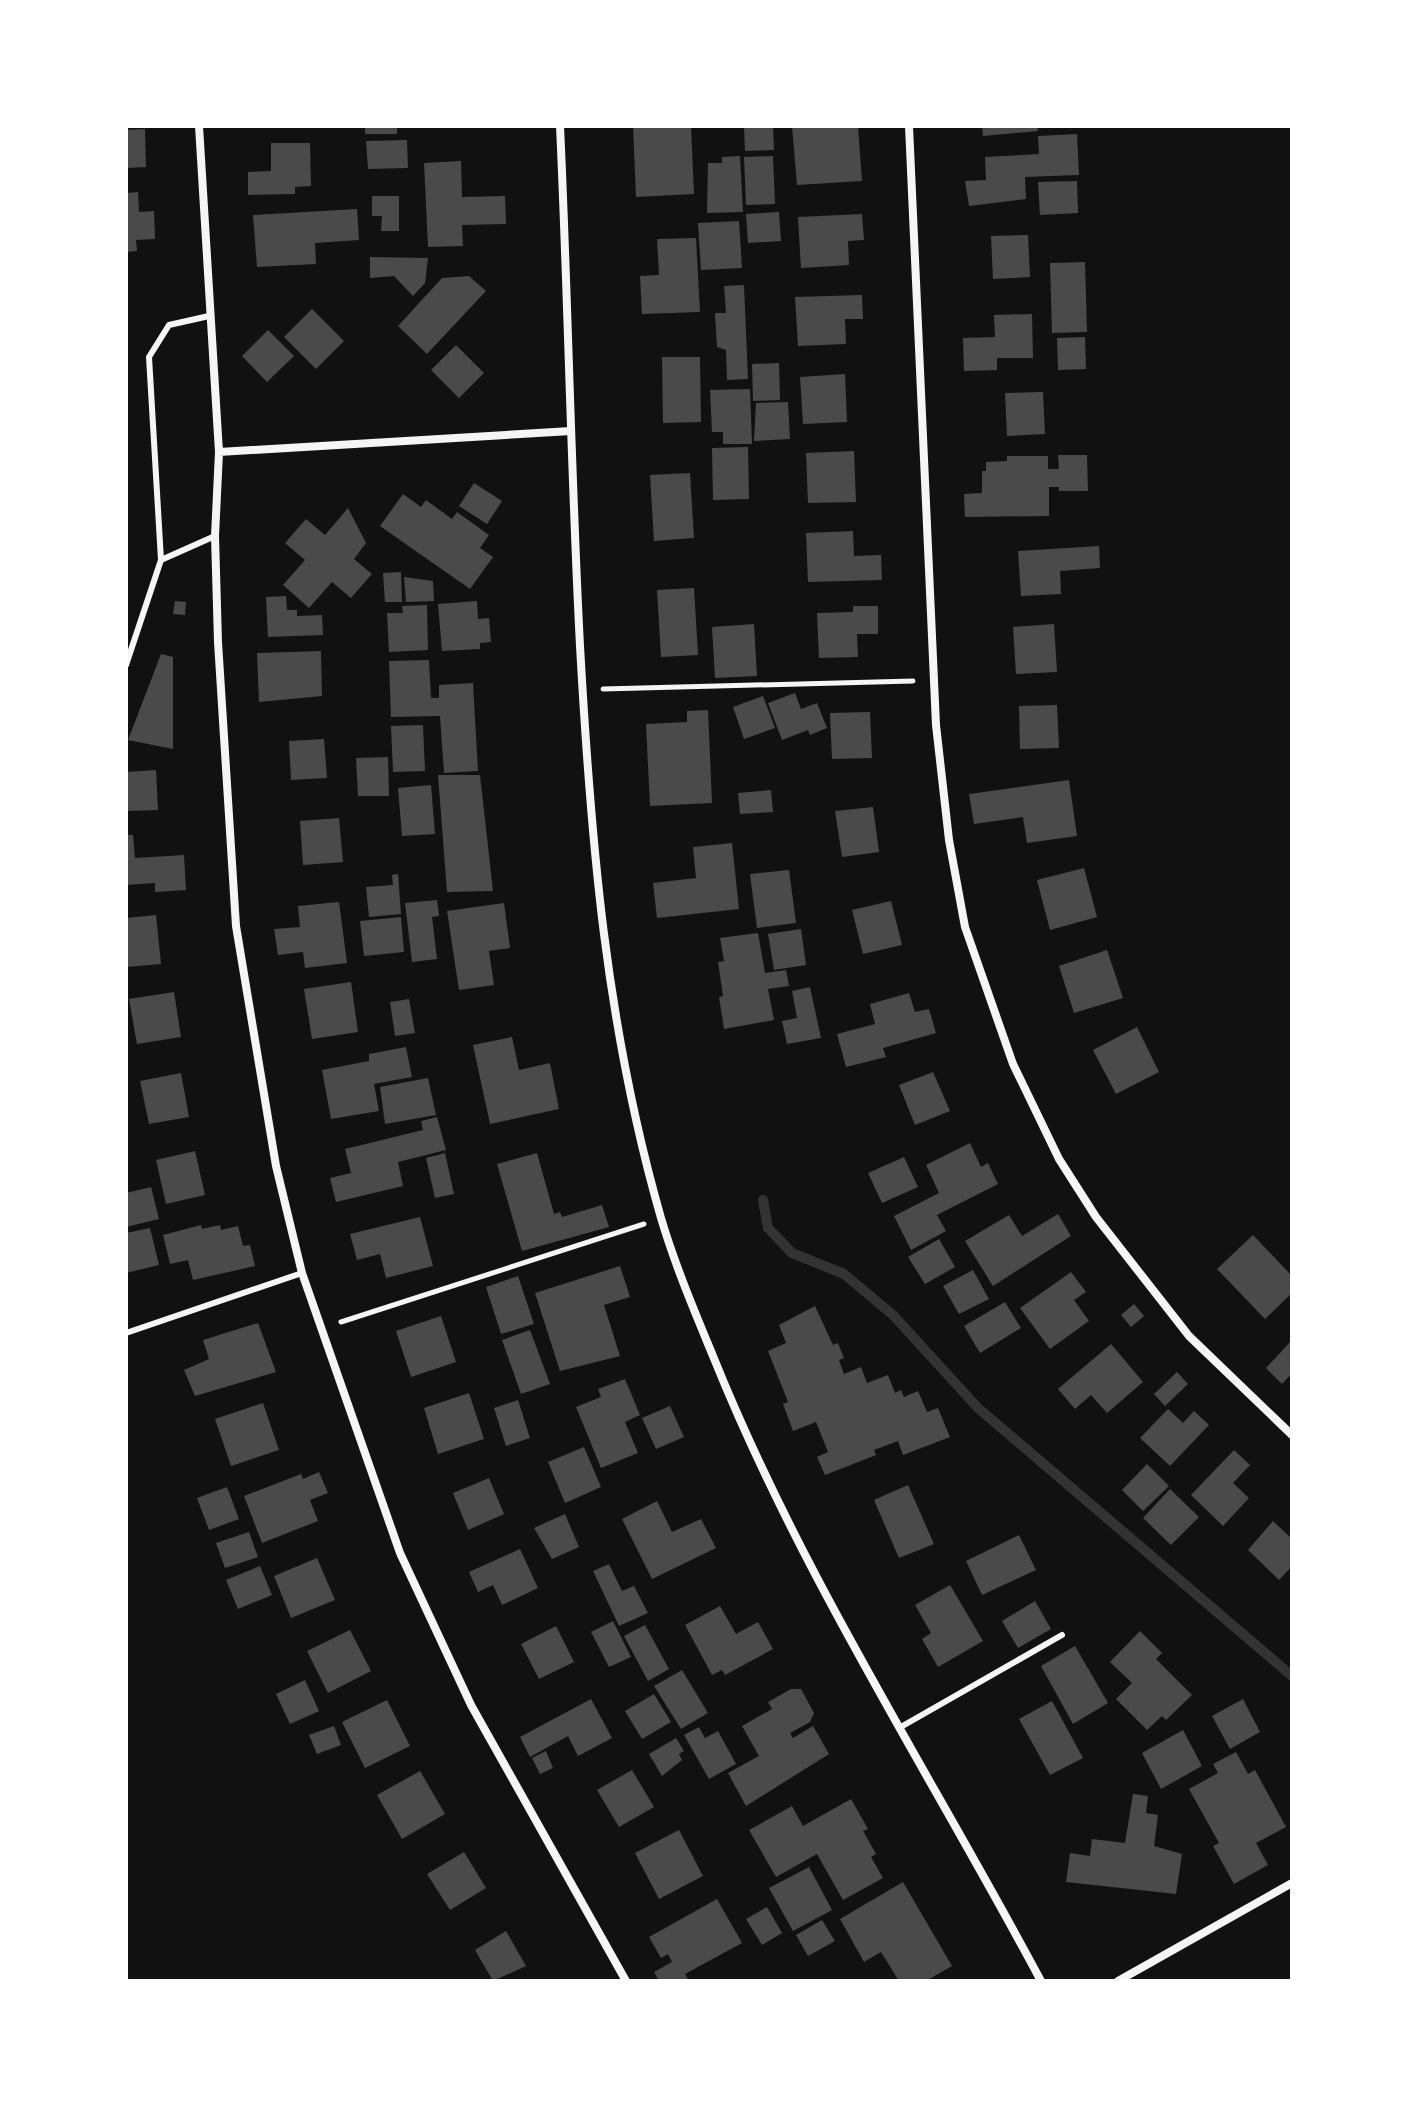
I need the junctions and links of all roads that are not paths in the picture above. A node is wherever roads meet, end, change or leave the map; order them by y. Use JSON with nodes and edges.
{"nodes":[{"id":1,"x":199,"y":126,"type":"edge"},
{"id":2,"x":560,"y":126,"type":"edge"},
{"id":3,"x":909,"y":126,"type":"edge"},
{"id":4,"x":209,"y":316,"type":"junction"},
{"id":5,"x":571,"y":431,"type":"junction"},
{"id":6,"x":219,"y":452,"type":"junction"},
{"id":7,"x":215,"y":536,"type":"junction"},
{"id":8,"x":161,"y":560,"type":"junction"},
{"id":9,"x":126,"y":665,"type":"edge"},
{"id":10,"x":302,"y":1273,"type":"junction"},
{"id":11,"x":126,"y":1333,"type":"edge"},
{"id":12,"x":1292,"y":1435,"type":"edge"},
{"id":13,"x":1062,"y":1635,"type":"dead end"},
{"id":14,"x":899,"y":1728,"type":"junction"},
{"id":15,"x":1292,"y":1883,"type":"edge"},
{"id":16,"x":626,"y":1981,"type":"edge"},
{"id":17,"x":1041,"y":1981,"type":"edge"},
{"id":18,"x":1118,"y":1981,"type":"edge"}],
"edges":[{"from":1,"to":4,"type":"street"},
{"from":2,"to":5,"type":"street"},
{"from":3,"to":12,"type":"street"},
{"from":4,"to":6,"type":"street"},
{"from":4,"to":8,"type":"lane"},
{"from":5,"to":6,"type":"street"},
{"from":5,"to":14,"type":"street"},
{"from":6,"to":7,"type":"street"},
{"from":7,"to":8,"type":"lane"},
{"from":7,"to":10,"type":"street"},
{"from":8,"to":9,"type":"lane"},
{"from":10,"to":11,"type":"lane"},
{"from":10,"to":16,"type":"street"},
{"from":13,"to":14,"type":"lane"},
{"from":14,"to":17,"type":"street"},
{"from":15,"to":18,"type":"street"}]}
